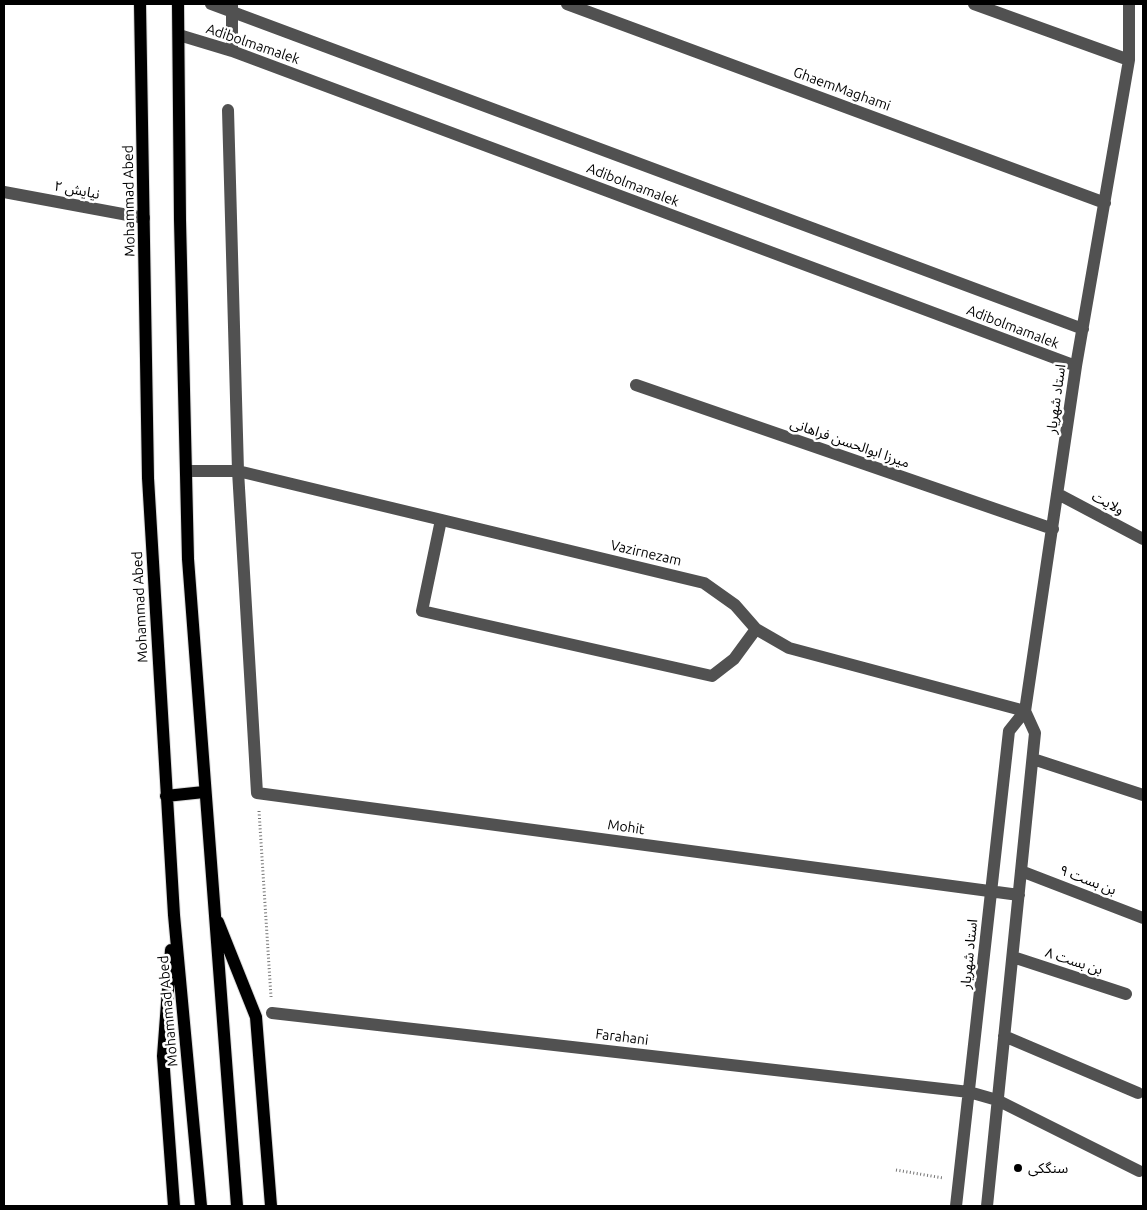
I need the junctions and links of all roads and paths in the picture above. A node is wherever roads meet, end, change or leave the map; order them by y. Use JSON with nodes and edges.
{"nodes":[{"id":1,"x":140,"y":4,"type":"edge"},
{"id":2,"x":178,"y":4,"type":"edge"},
{"id":3,"x":211,"y":4,"type":"edge"},
{"id":4,"x":568,"y":4,"type":"edge"},
{"id":5,"x":974,"y":4,"type":"edge"},
{"id":6,"x":1129,"y":4,"type":"edge"},
{"id":7,"x":232,"y":9,"type":"edge"},
{"id":8,"x":180,"y":35,"type":"junction"},
{"id":9,"x":232,"y":51,"type":"junction"},
{"id":10,"x":1129,"y":60,"type":"junction"},
{"id":11,"x":228,"y":110,"type":"dead end"},
{"id":12,"x":4,"y":192,"type":"edge"},
{"id":13,"x":1105,"y":203,"type":"junction"},
{"id":14,"x":144,"y":218,"type":"junction"},
{"id":15,"x":1082,"y":329,"type":"junction"},
{"id":16,"x":1076,"y":366,"type":"junction"},
{"id":17,"x":636,"y":385,"type":"dead end"},
{"id":18,"x":186,"y":471,"type":"junction"},
{"id":19,"x":238,"y":471,"type":"junction"},
{"id":20,"x":1058,"y":494,"type":"junction"},
{"id":21,"x":441,"y":520,"type":"junction"},
{"id":22,"x":1053,"y":529,"type":"junction"},
{"id":23,"x":1143,"y":539,"type":"edge"},
{"id":24,"x":756,"y":630,"type":"junction"},
{"id":25,"x":1025,"y":711,"type":"junction"},
{"id":26,"x":1033,"y":758,"type":"junction"},
{"id":27,"x":204,"y":792,"type":"junction"},
{"id":28,"x":257,"y":793,"type":"junction"},
{"id":29,"x":1143,"y":795,"type":"edge"},
{"id":30,"x":166,"y":796,"type":"junction"},
{"id":31,"x":1021,"y":871,"type":"junction"},
{"id":32,"x":992,"y":891,"type":"junction"},
{"id":33,"x":1019,"y":895,"type":"junction"},
{"id":34,"x":214,"y":910,"type":"junction"},
{"id":35,"x":174,"y":915,"type":"junction"},
{"id":36,"x":1143,"y":918,"type":"edge"},
{"id":37,"x":1012,"y":957,"type":"junction"},
{"id":38,"x":1126,"y":994,"type":"dead end"},
{"id":39,"x":272,"y":1012,"type":"joint"},
{"id":40,"x":1004,"y":1036,"type":"junction"},
{"id":41,"x":969,"y":1092,"type":"junction"},
{"id":42,"x":1138,"y":1092,"type":"dead end"},
{"id":43,"x":997,"y":1100,"type":"junction"},
{"id":44,"x":896,"y":1170,"type":"dead end"},
{"id":45,"x":1139,"y":1171,"type":"dead end"},
{"id":46,"x":958,"y":1180,"type":"junction"},
{"id":47,"x":174,"y":1206,"type":"edge"},
{"id":48,"x":201,"y":1206,"type":"edge"},
{"id":49,"x":237,"y":1206,"type":"edge"},
{"id":50,"x":271,"y":1206,"type":"edge"},
{"id":51,"x":956,"y":1206,"type":"edge"},
{"id":52,"x":987,"y":1206,"type":"edge"}],
"edges":[{"from":1,"to":14,"type":"main road","name":"Mohammad Abed"},
{"from":2,"to":8,"type":"main road"},
{"from":3,"to":7,"type":"street","name":"Adibolmamalek"},
{"from":4,"to":13,"type":"street","name":"GhaemMaghami"},
{"from":5,"to":10,"type":"street"},
{"from":6,"to":10,"type":"street","name":"استاد شهریار"},
{"from":7,"to":9,"type":"street"},
{"from":7,"to":15,"type":"street","name":"Adibolmamalek"},
{"from":8,"to":9,"type":"street","name":"Adibolmamalek"},
{"from":8,"to":18,"type":"main road"},
{"from":9,"to":16,"type":"street","name":"Adibolmamalek"},
{"from":10,"to":13,"type":"street","name":"استاد شهریار"},
{"from":11,"to":19,"type":"street"},
{"from":12,"to":14,"type":"street","name":"نیایش ۲"},
{"from":13,"to":15,"type":"street","name":"استاد شهریار"},
{"from":14,"to":30,"type":"main road","name":"Mohammad Abed"},
{"from":15,"to":16,"type":"street","name":"استاد شهریار"},
{"from":16,"to":20,"type":"street","name":"استاد شهریار"},
{"from":17,"to":22,"type":"street","name":"میرزا ابوالحسن فراهانی"},
{"from":18,"to":19,"type":"street","name":"Vazirnezam"},
{"from":18,"to":27,"type":"main road"},
{"from":19,"to":21,"type":"street","name":"Vazirnezam"},
{"from":19,"to":28,"type":"street"},
{"from":20,"to":22,"type":"street","name":"استاد شهریار"},
{"from":20,"to":23,"type":"street","name":"ولایت"},
{"from":21,"to":24,"type":"street","name":"Vazirnezam"},
{"from":21,"to":24,"type":"street"},
{"from":22,"to":25,"type":"street","name":"استاد شهریار"},
{"from":24,"to":25,"type":"street","name":"Vazirnezam"},
{"from":25,"to":26,"type":"street"},
{"from":25,"to":32,"type":"street","name":"استاد شهریار"},
{"from":26,"to":29,"type":"street"},
{"from":26,"to":31,"type":"street"},
{"from":27,"to":30,"type":"main road"},
{"from":27,"to":34,"type":"main road"},
{"from":28,"to":32,"type":"street","name":"Mohit"},
{"from":28,"to":39,"type":"path"},
{"from":30,"to":35,"type":"main road","name":"Mohammad Abed"},
{"from":31,"to":33,"type":"street"},
{"from":31,"to":36,"type":"street","name":"بن بست ۹"},
{"from":32,"to":33,"type":"street","name":"Mohit"},
{"from":32,"to":41,"type":"street","name":"استاد شهریار"},
{"from":33,"to":37,"type":"street"},
{"from":34,"to":49,"type":"main road"},
{"from":34,"to":50,"type":"main road"},
{"from":35,"to":47,"type":"main road"},
{"from":35,"to":48,"type":"main road","name":"Mohammad Abed"},
{"from":37,"to":38,"type":"street","name":"بن بست ۸"},
{"from":37,"to":40,"type":"street"},
{"from":39,"to":41,"type":"street","name":"Farahani"},
{"from":40,"to":42,"type":"street"},
{"from":40,"to":43,"type":"street"},
{"from":41,"to":43,"type":"street","name":"Farahani"},
{"from":41,"to":46,"type":"street","name":"استاد شهریار"},
{"from":43,"to":45,"type":"street","name":"Farahani"},
{"from":43,"to":52,"type":"street"},
{"from":44,"to":46,"type":"path"},
{"from":46,"to":51,"type":"street","name":"استاد شهریار"}]}
